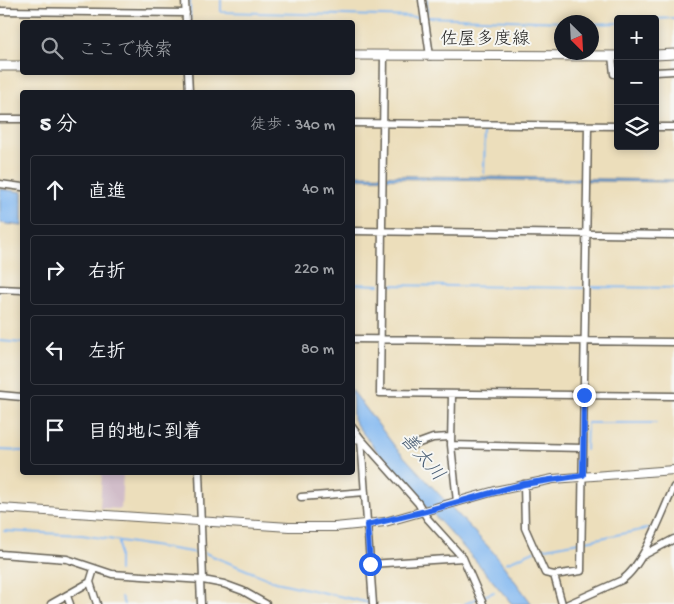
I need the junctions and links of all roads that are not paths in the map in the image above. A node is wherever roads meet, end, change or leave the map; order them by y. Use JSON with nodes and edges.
{"nodes":[{"id":1,"x":185,"y":0,"type":"edge"},
{"id":2,"x":422,"y":0,"type":"edge"},
{"id":3,"x":0,"y":11,"type":"edge"},
{"id":4,"x":186,"y":13,"type":"junction"},
{"id":5,"x":186,"y":20,"type":"edge"},
{"id":6,"x":674,"y":54,"type":"edge"},
{"id":7,"x":355,"y":55,"type":"edge"},
{"id":8,"x":659,"y":55,"type":"edge"},
{"id":9,"x":384,"y":56,"type":"junction"},
{"id":10,"x":430,"y":56,"type":"junction"},
{"id":11,"x":614,"y":56,"type":"edge"},
{"id":12,"x":0,"y":66,"type":"edge"},
{"id":13,"x":20,"y":66,"type":"edge"},
{"id":14,"x":674,"y":70,"type":"edge"},
{"id":15,"x":659,"y":72,"type":"edge"},
{"id":16,"x":188,"y":75,"type":"edge"},
{"id":17,"x":189,"y":90,"type":"edge"},
{"id":18,"x":0,"y":119,"type":"edge"},
{"id":19,"x":20,"y":119,"type":"edge"},
{"id":20,"x":355,"y":122,"type":"edge"},
{"id":21,"x":383,"y":123,"type":"junction"},
{"id":22,"x":588,"y":126,"type":"junction"},
{"id":23,"x":614,"y":126,"type":"edge"},
{"id":24,"x":659,"y":127,"type":"edge"},
{"id":25,"x":674,"y":127,"type":"edge"},
{"id":26,"x":0,"y":184,"type":"edge"},
{"id":27,"x":20,"y":188,"type":"edge"},
{"id":28,"x":355,"y":231,"type":"edge"},
{"id":29,"x":381,"y":232,"type":"junction"},
{"id":30,"x":587,"y":233,"type":"junction"},
{"id":31,"x":674,"y":234,"type":"edge"},
{"id":32,"x":0,"y":289,"type":"edge"},
{"id":33,"x":20,"y":290,"type":"edge"},
{"id":34,"x":355,"y":339,"type":"edge"},
{"id":35,"x":380,"y":339,"type":"junction"},
{"id":36,"x":585,"y":342,"type":"junction"},
{"id":37,"x":674,"y":342,"type":"edge"},
{"id":38,"x":452,"y":394,"type":"junction"},
{"id":39,"x":584,"y":395,"type":"junction"},
{"id":40,"x":0,"y":396,"type":"edge"},
{"id":41,"x":674,"y":396,"type":"edge"},
{"id":42,"x":20,"y":397,"type":"edge"},
{"id":43,"x":355,"y":431,"type":"edge"},
{"id":44,"x":450,"y":437,"type":"junction"},
{"id":45,"x":361,"y":439,"type":"junction"},
{"id":46,"x":355,"y":440,"type":"edge"},
{"id":47,"x":451,"y":445,"type":"junction"},
{"id":48,"x":411,"y":446,"type":"dead end"},
{"id":49,"x":583,"y":448,"type":"junction"},
{"id":50,"x":674,"y":470,"type":"edge"},
{"id":51,"x":199,"y":475,"type":"edge"},
{"id":52,"x":583,"y":475,"type":"junction"},
{"id":53,"x":524,"y":484,"type":"junction"},
{"id":54,"x":674,"y":487,"type":"edge"},
{"id":55,"x":365,"y":492,"type":"junction"},
{"id":56,"x":301,"y":497,"type":"dead end"},
{"id":57,"x":454,"y":503,"type":"junction"},
{"id":58,"x":0,"y":508,"type":"edge"},
{"id":59,"x":425,"y":512,"type":"junction"},
{"id":60,"x":201,"y":521,"type":"junction"},
{"id":61,"x":367,"y":525,"type":"junction"},
{"id":62,"x":674,"y":539,"type":"edge"},
{"id":63,"x":0,"y":554,"type":"edge"},
{"id":64,"x":642,"y":556,"type":"junction"},
{"id":65,"x":463,"y":558,"type":"junction"},
{"id":66,"x":370,"y":564,"type":"junction"},
{"id":67,"x":94,"y":569,"type":"junction"},
{"id":68,"x":554,"y":575,"type":"junction"},
{"id":69,"x":201,"y":580,"type":"junction"},
{"id":70,"x":90,"y":582,"type":"junction"},
{"id":71,"x":67,"y":596,"type":"junction"},
{"id":72,"x":51,"y":604,"type":"edge"},
{"id":73,"x":70,"y":604,"type":"edge"},
{"id":74,"x":97,"y":604,"type":"edge"},
{"id":75,"x":201,"y":604,"type":"edge"},
{"id":76,"x":266,"y":604,"type":"edge"},
{"id":77,"x":373,"y":604,"type":"edge"},
{"id":78,"x":484,"y":604,"type":"edge"},
{"id":79,"x":562,"y":604,"type":"edge"},
{"id":80,"x":568,"y":604,"type":"edge"}],
"edges":[{"from":1,"to":4,"type":"street"},
{"from":2,"to":10,"type":"street"},
{"from":3,"to":4,"type":"street"},
{"from":4,"to":5,"type":"street"},
{"from":6,"to":8,"type":"main road"},
{"from":7,"to":9,"type":"main road","name":"佐屋多度線"},
{"from":9,"to":10,"type":"main road","name":"佐屋多度線"},
{"from":9,"to":21,"type":"street"},
{"from":10,"to":11,"type":"main road","name":"佐屋多度線"},
{"from":12,"to":13,"type":"main road"},
{"from":14,"to":15,"type":"street"},
{"from":16,"to":17,"type":"street"},
{"from":18,"to":19,"type":"street"},
{"from":20,"to":21,"type":"street"},
{"from":21,"to":22,"type":"street"},
{"from":21,"to":29,"type":"street"},
{"from":22,"to":23,"type":"street"},
{"from":22,"to":30,"type":"street"},
{"from":24,"to":25,"type":"street"},
{"from":26,"to":27,"type":"street"},
{"from":28,"to":29,"type":"street"},
{"from":29,"to":30,"type":"street"},
{"from":29,"to":35,"type":"street"},
{"from":30,"to":31,"type":"street"},
{"from":30,"to":36,"type":"street"},
{"from":32,"to":33,"type":"street"},
{"from":34,"to":35,"type":"street"},
{"from":35,"to":36,"type":"street"},
{"from":35,"to":38,"type":"street"},
{"from":36,"to":37,"type":"street"},
{"from":36,"to":39,"type":"street"},
{"from":38,"to":39,"type":"street"},
{"from":38,"to":44,"type":"street"},
{"from":39,"to":41,"type":"street"},
{"from":39,"to":49,"type":"street"},
{"from":40,"to":42,"type":"street"},
{"from":43,"to":45,"type":"street"},
{"from":44,"to":47,"type":"street"},
{"from":44,"to":48,"type":"street"},
{"from":45,"to":46,"type":"street"},
{"from":45,"to":55,"type":"street"},
{"from":45,"to":59,"type":"street"},
{"from":47,"to":49,"type":"street"},
{"from":47,"to":57,"type":"street"},
{"from":49,"to":52,"type":"street"},
{"from":50,"to":52,"type":"street"},
{"from":51,"to":60,"type":"street"},
{"from":52,"to":53,"type":"street"},
{"from":52,"to":68,"type":"street"},
{"from":53,"to":57,"type":"street"},
{"from":53,"to":68,"type":"street"},
{"from":54,"to":64,"type":"street"},
{"from":55,"to":56,"type":"street"},
{"from":55,"to":61,"type":"street"},
{"from":57,"to":59,"type":"street"},
{"from":58,"to":60,"type":"street"},
{"from":59,"to":61,"type":"street"},
{"from":59,"to":65,"type":"street"},
{"from":60,"to":61,"type":"street"},
{"from":60,"to":69,"type":"street"},
{"from":61,"to":66,"type":"street"},
{"from":62,"to":64,"type":"street"},
{"from":63,"to":67,"type":"street"},
{"from":64,"to":80,"type":"street"},
{"from":65,"to":66,"type":"street"},
{"from":65,"to":78,"type":"street"},
{"from":66,"to":77,"type":"street"},
{"from":67,"to":69,"type":"street"},
{"from":67,"to":70,"type":"street"},
{"from":68,"to":79,"type":"street"},
{"from":69,"to":75,"type":"street"},
{"from":69,"to":76,"type":"street"},
{"from":70,"to":71,"type":"street"},
{"from":70,"to":74,"type":"street"},
{"from":71,"to":72,"type":"street"},
{"from":71,"to":73,"type":"street"}]}
